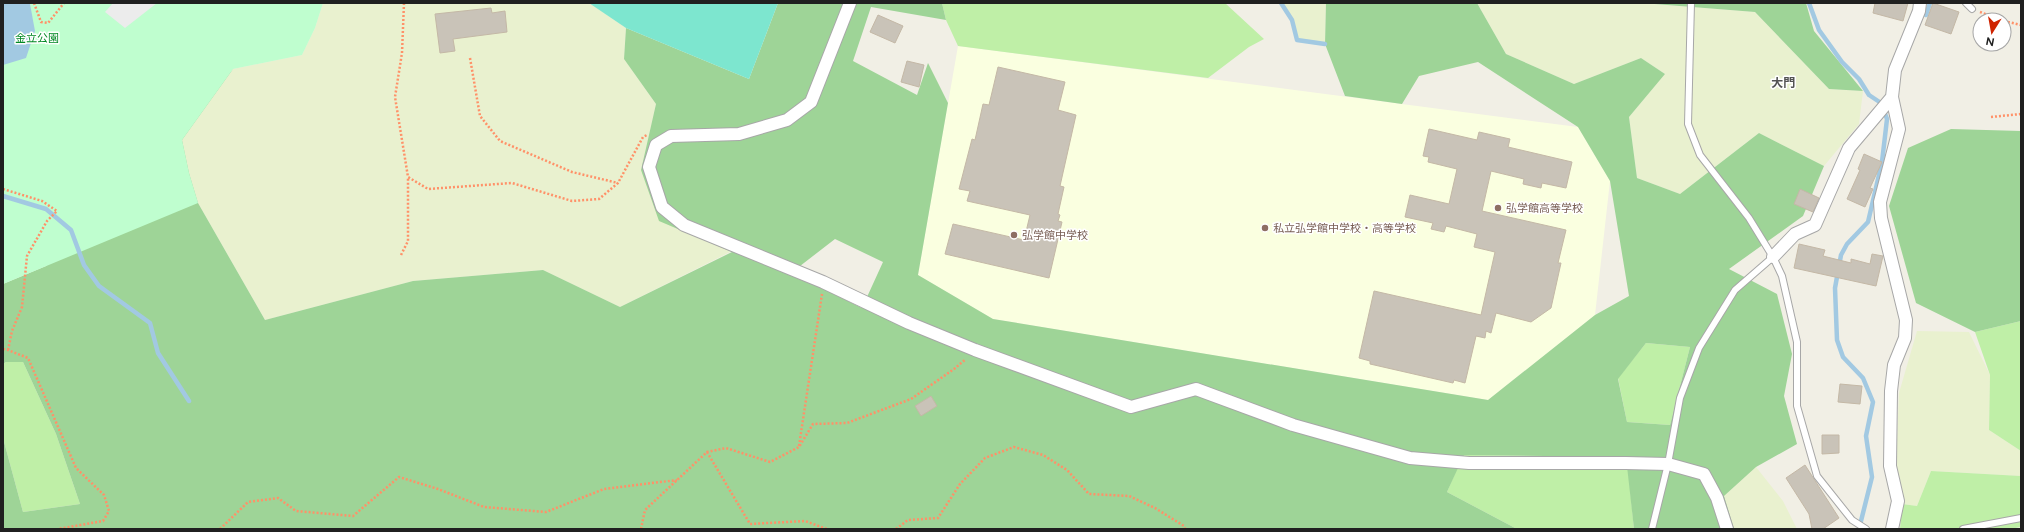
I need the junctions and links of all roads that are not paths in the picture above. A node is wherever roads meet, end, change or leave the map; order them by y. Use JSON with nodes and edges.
{"nodes":[{"id":1,"x":850,"y":3,"type":"edge"},
{"id":2,"x":1691,"y":3,"type":"edge"},
{"id":3,"x":1920,"y":3,"type":"edge"},
{"id":4,"x":1966,"y":3,"type":"edge"},
{"id":5,"x":1972,"y":9,"type":"road end"},
{"id":6,"x":1890,"y":100,"type":"junction"},
{"id":7,"x":1773,"y":257,"type":"junction"},
{"id":8,"x":1668,"y":464,"type":"junction"},
{"id":9,"x":2021,"y":518,"type":"edge"},
{"id":10,"x":1652,"y":529,"type":"edge"},
{"id":11,"x":1727,"y":529,"type":"edge"},
{"id":12,"x":1866,"y":529,"type":"edge"},
{"id":13,"x":1892,"y":529,"type":"edge"},
{"id":14,"x":1962,"y":529,"type":"edge"}],
"edges":[{"from":1,"to":8,"type":"street"},
{"from":2,"to":7,"type":"lane"},
{"from":3,"to":6,"type":"street"},
{"from":4,"to":5,"type":"lane"},
{"from":6,"to":7,"type":"street"},
{"from":6,"to":13,"type":"street"},
{"from":7,"to":8,"type":"lane"},
{"from":7,"to":12,"type":"lane"},
{"from":8,"to":10,"type":"lane"},
{"from":8,"to":11,"type":"street"},
{"from":9,"to":14,"type":"lane"}]}
